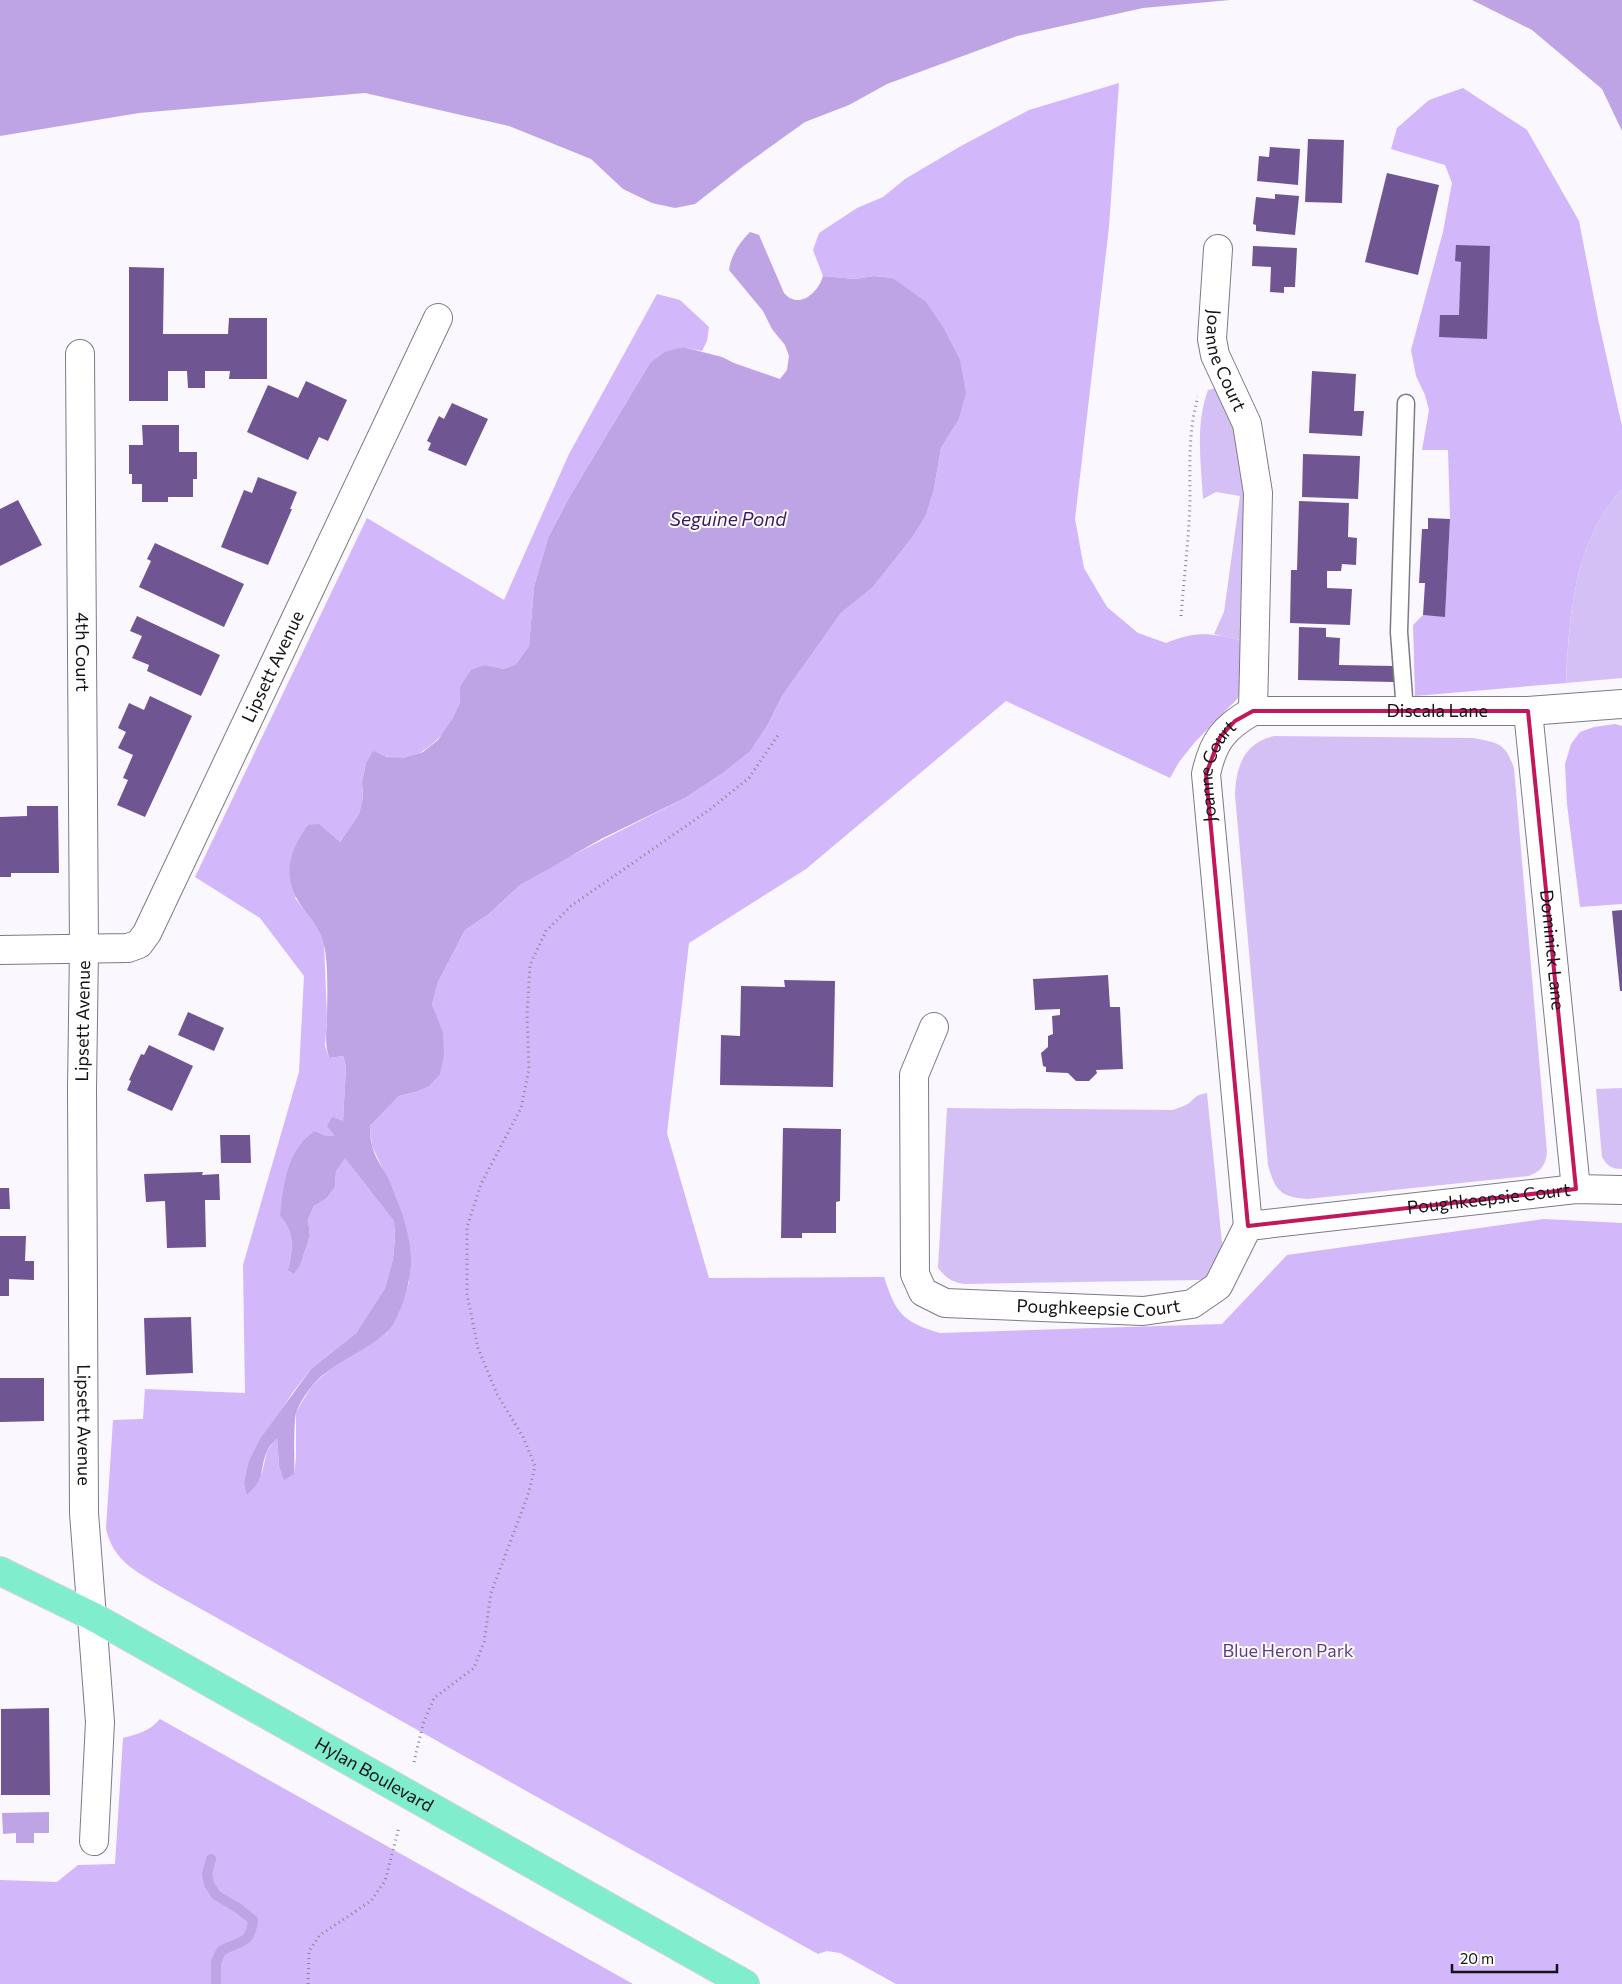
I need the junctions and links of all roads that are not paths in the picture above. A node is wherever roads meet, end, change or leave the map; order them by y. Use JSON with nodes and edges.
{"nodes":[{"id":1,"x":1218,"y":249,"type":"dead end"},
{"id":2,"x":438,"y":318,"type":"dead end"},
{"id":3,"x":80,"y":354,"type":"dead end"},
{"id":4,"x":1406,"y":403,"type":"dead end"},
{"id":5,"x":1622,"y":704,"type":"edge"},
{"id":6,"x":1404,"y":711,"type":"junction"},
{"id":7,"x":1528,"y":711,"type":"junction"},
{"id":8,"x":1253,"y":712,"type":"junction"},
{"id":9,"x":84,"y":949,"type":"junction"},
{"id":10,"x":0,"y":950,"type":"edge"},
{"id":11,"x":934,"y":1027,"type":"dead end"},
{"id":12,"x":1576,"y":1189,"type":"junction"},
{"id":13,"x":1622,"y":1190,"type":"edge"},
{"id":14,"x":1248,"y":1226,"type":"junction"},
{"id":15,"x":0,"y":1571,"type":"edge"},
{"id":16,"x":92,"y":1616,"type":"junction"},
{"id":17,"x":94,"y":1841,"type":"dead end"},
{"id":18,"x":745,"y":1984,"type":"edge"}],
"edges":[{"from":1,"to":8,"type":"street","name":"Joanne Court"},
{"from":2,"to":9,"type":"street","name":"Lipsett Avenue"},
{"from":3,"to":9,"type":"street","name":"4th Court"},
{"from":4,"to":6,"type":"lane"},
{"from":5,"to":7,"type":"street","name":"Discala Lane"},
{"from":6,"to":7,"type":"street","name":"Discala Lane"},
{"from":6,"to":8,"type":"street","name":"Discala Lane"},
{"from":7,"to":12,"type":"street","name":"Dominick Lane"},
{"from":8,"to":14,"type":"street","name":"Joanne Court"},
{"from":9,"to":10,"type":"street"},
{"from":9,"to":16,"type":"street","name":"Lipsett Avenue"},
{"from":11,"to":14,"type":"street","name":"Poughkeepsie Court"},
{"from":12,"to":13,"type":"street","name":"Poughkeepsie Court"},
{"from":12,"to":14,"type":"street","name":"Poughkeepsie Court"},
{"from":15,"to":16,"type":"main road","name":"Hylan Boulevard"},
{"from":16,"to":17,"type":"street","name":"Lipsett Avenue"},
{"from":16,"to":18,"type":"main road","name":"Hylan Boulevard"}]}
